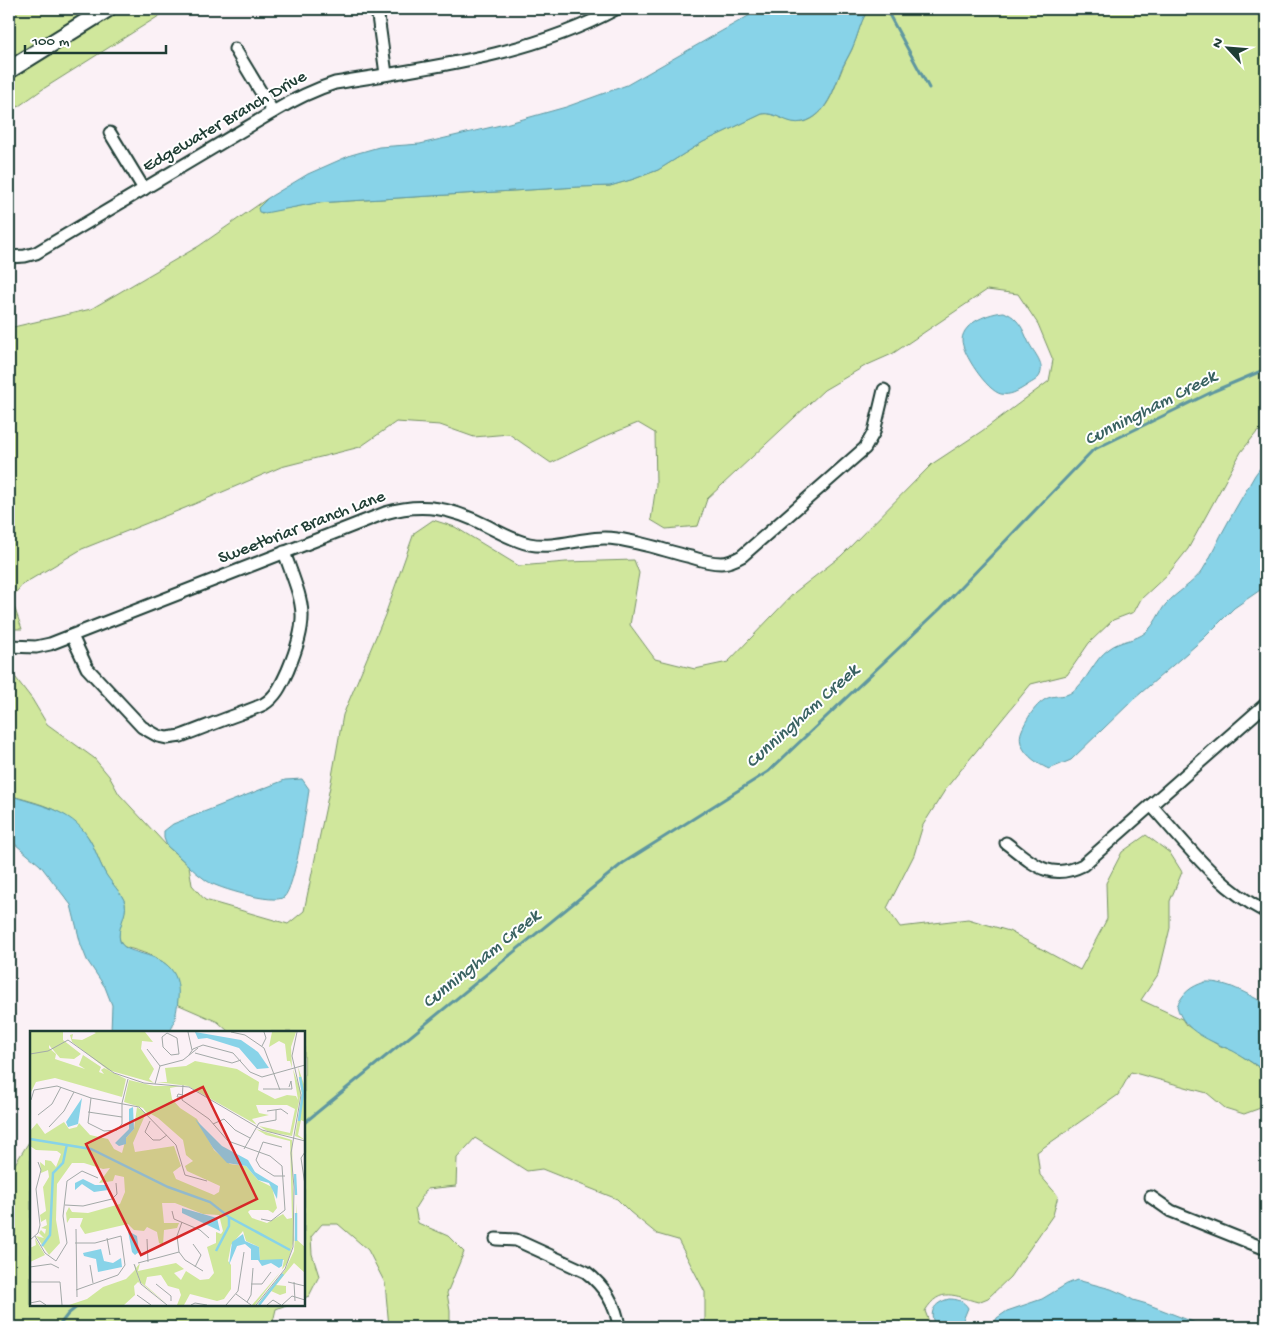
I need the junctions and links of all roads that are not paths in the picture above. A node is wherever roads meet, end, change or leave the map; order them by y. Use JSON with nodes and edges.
{"nodes":[{"id":1,"x":107,"y":9,"type":"edge"},
{"id":2,"x":378,"y":9,"type":"edge"},
{"id":3,"x":616,"y":9,"type":"edge"},
{"id":4,"x":235,"y":50,"type":"dead end"},
{"id":5,"x":9,"y":70,"type":"edge"},
{"id":6,"x":386,"y":74,"type":"junction"},
{"id":7,"x":273,"y":112,"type":"junction"},
{"id":8,"x":110,"y":134,"type":"dead end"},
{"id":9,"x":144,"y":188,"type":"junction"},
{"id":10,"x":9,"y":257,"type":"edge"},
{"id":11,"x":884,"y":390,"type":"dead end"},
{"id":12,"x":284,"y":552,"type":"junction"},
{"id":13,"x":72,"y":636,"type":"junction"},
{"id":14,"x":9,"y":646,"type":"edge"},
{"id":15,"x":1266,"y":704,"type":"edge"},
{"id":16,"x":1151,"y":805,"type":"junction"},
{"id":17,"x":1006,"y":843,"type":"dead end"},
{"id":18,"x":1266,"y":912,"type":"edge"},
{"id":19,"x":1151,"y":1197,"type":"dead end"},
{"id":20,"x":496,"y":1239,"type":"dead end"},
{"id":21,"x":1266,"y":1249,"type":"edge"},
{"id":22,"x":619,"y":1327,"type":"edge"}],
"edges":[{"from":1,"to":5,"type":"street"},
{"from":2,"to":6,"type":"street"},
{"from":3,"to":6,"type":"street","name":"Edgewater Branch Drive"},
{"from":4,"to":7,"type":"street"},
{"from":6,"to":7,"type":"street","name":"Edgewater Branch Drive"},
{"from":7,"to":9,"type":"street","name":"Edgewater Branch Drive"},
{"from":8,"to":9,"type":"street"},
{"from":9,"to":10,"type":"street","name":"Edgewater Branch Drive"},
{"from":11,"to":12,"type":"street","name":"Sweetbriar Branch Lane"},
{"from":12,"to":13,"type":"street","name":"Sweetbriar Branch Lane"},
{"from":12,"to":13,"type":"street"},
{"from":13,"to":14,"type":"street","name":"Sweetbriar Branch Lane"},
{"from":15,"to":16,"type":"street"},
{"from":16,"to":17,"type":"street"},
{"from":16,"to":18,"type":"street"},
{"from":19,"to":21,"type":"street"},
{"from":20,"to":22,"type":"street"}]}
